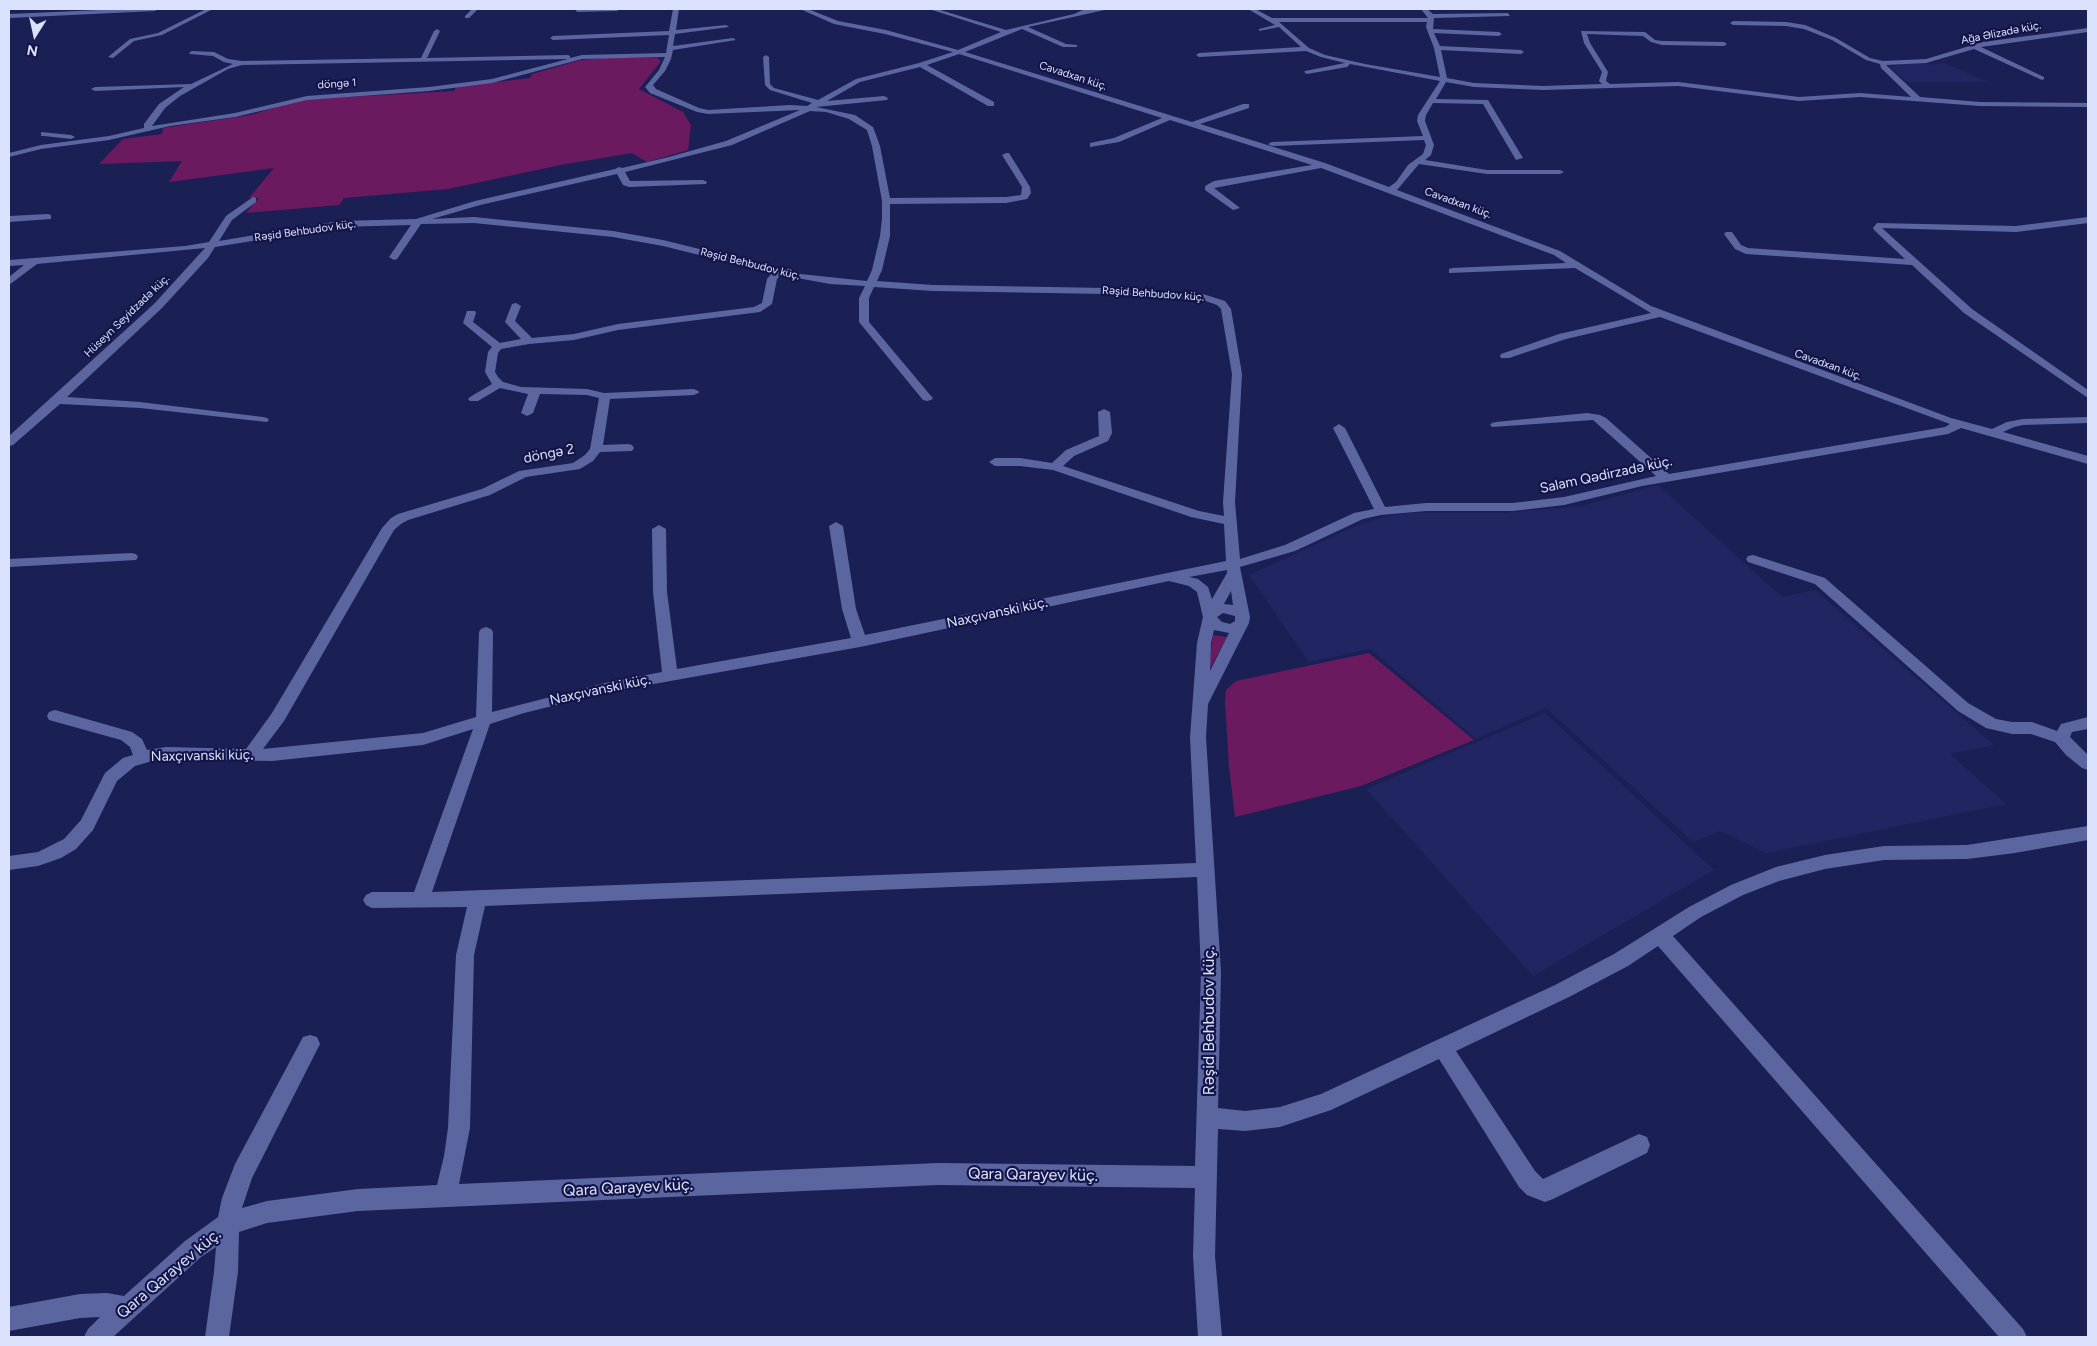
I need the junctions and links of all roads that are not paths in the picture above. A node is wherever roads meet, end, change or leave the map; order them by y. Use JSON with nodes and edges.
{"nodes":[{"id":1,"x":147,"y":9,"type":"edge"},
{"id":2,"x":156,"y":9,"type":"edge"},
{"id":3,"x":210,"y":9,"type":"edge"},
{"id":4,"x":475,"y":9,"type":"edge"},
{"id":5,"x":617,"y":9,"type":"edge"},
{"id":6,"x":676,"y":9,"type":"edge"},
{"id":7,"x":803,"y":9,"type":"edge"},
{"id":8,"x":932,"y":9,"type":"edge"},
{"id":9,"x":1106,"y":9,"type":"edge"},
{"id":10,"x":1251,"y":9,"type":"edge"},
{"id":11,"x":1424,"y":9,"type":"edge"},
{"id":12,"x":577,"y":10,"type":"dead end"},
{"id":13,"x":1063,"y":11,"type":"dead end"},
{"id":14,"x":1082,"y":12,"type":"edge"},
{"id":15,"x":1508,"y":15,"type":"dead end"},
{"id":16,"x":9,"y":16,"type":"edge"},
{"id":17,"x":467,"y":17,"type":"dead end"},
{"id":18,"x":1430,"y":18,"type":"junction"},
{"id":19,"x":1272,"y":20,"type":"junction"},
{"id":20,"x":1733,"y":23,"type":"dead end"},
{"id":21,"x":1280,"y":25,"type":"junction"},
{"id":22,"x":1023,"y":26,"type":"junction"},
{"id":23,"x":726,"y":27,"type":"dead end"},
{"id":24,"x":1261,"y":30,"type":"dead end"},
{"id":25,"x":2088,"y":30,"type":"edge"},
{"id":26,"x":437,"y":31,"type":"dead end"},
{"id":27,"x":1431,"y":31,"type":"junction"},
{"id":28,"x":1007,"y":32,"type":"junction"},
{"id":29,"x":673,"y":33,"type":"junction"},
{"id":30,"x":1499,"y":34,"type":"dead end"},
{"id":31,"x":554,"y":38,"type":"dead end"},
{"id":32,"x":733,"y":40,"type":"dead end"},
{"id":33,"x":1724,"y":44,"type":"dead end"},
{"id":34,"x":1075,"y":46,"type":"dead end"},
{"id":35,"x":1974,"y":46,"type":"junction"},
{"id":36,"x":1437,"y":48,"type":"junction"},
{"id":37,"x":1307,"y":49,"type":"junction"},
{"id":38,"x":669,"y":52,"type":"junction"},
{"id":39,"x":959,"y":52,"type":"junction"},
{"id":40,"x":1521,"y":52,"type":"dead end"},
{"id":41,"x":192,"y":53,"type":"dead end"},
{"id":42,"x":1199,"y":55,"type":"dead end"},
{"id":43,"x":111,"y":57,"type":"dead end"},
{"id":44,"x":766,"y":57,"type":"dead end"},
{"id":45,"x":582,"y":58,"type":"junction"},
{"id":46,"x":423,"y":60,"type":"junction"},
{"id":47,"x":241,"y":63,"type":"junction"},
{"id":48,"x":1883,"y":63,"type":"junction"},
{"id":49,"x":1353,"y":64,"type":"junction"},
{"id":50,"x":920,"y":65,"type":"junction"},
{"id":51,"x":1307,"y":72,"type":"dead end"},
{"id":52,"x":2042,"y":78,"type":"dead end"},
{"id":53,"x":1444,"y":80,"type":"junction"},
{"id":54,"x":191,"y":85,"type":"junction"},
{"id":55,"x":1608,"y":86,"type":"junction"},
{"id":56,"x":95,"y":89,"type":"dead end"},
{"id":57,"x":884,"y":98,"type":"dead end"},
{"id":58,"x":1919,"y":100,"type":"junction"},
{"id":59,"x":1430,"y":101,"type":"junction"},
{"id":60,"x":818,"y":103,"type":"junction"},
{"id":61,"x":991,"y":104,"type":"dead end"},
{"id":62,"x":2088,"y":105,"type":"edge"},
{"id":63,"x":1246,"y":106,"type":"dead end"},
{"id":64,"x":810,"y":108,"type":"junction"},
{"id":65,"x":1168,"y":118,"type":"junction"},
{"id":66,"x":1191,"y":125,"type":"junction"},
{"id":67,"x":148,"y":129,"type":"junction"},
{"id":68,"x":44,"y":134,"type":"dead end"},
{"id":69,"x":1428,"y":138,"type":"junction"},
{"id":70,"x":77,"y":142,"type":"junction"},
{"id":71,"x":1093,"y":145,"type":"dead end"},
{"id":72,"x":1264,"y":146,"type":"junction"},
{"id":73,"x":9,"y":155,"type":"edge"},
{"id":74,"x":1006,"y":155,"type":"dead end"},
{"id":75,"x":1519,"y":158,"type":"dead end"},
{"id":76,"x":1419,"y":162,"type":"junction"},
{"id":77,"x":1322,"y":165,"type":"junction"},
{"id":78,"x":619,"y":169,"type":"junction"},
{"id":79,"x":1560,"y":172,"type":"dead end"},
{"id":80,"x":704,"y":182,"type":"dead end"},
{"id":81,"x":1390,"y":191,"type":"junction"},
{"id":82,"x":253,"y":200,"type":"dead end"},
{"id":83,"x":886,"y":201,"type":"junction"},
{"id":84,"x":1236,"y":208,"type":"dead end"},
{"id":85,"x":48,"y":217,"type":"dead end"},
{"id":86,"x":9,"y":219,"type":"edge"},
{"id":87,"x":420,"y":220,"type":"junction"},
{"id":88,"x":2088,"y":220,"type":"edge"},
{"id":89,"x":1728,"y":234,"type":"dead end"},
{"id":90,"x":211,"y":245,"type":"junction"},
{"id":91,"x":394,"y":258,"type":"dead end"},
{"id":92,"x":34,"y":261,"type":"junction"},
{"id":93,"x":1912,"y":262,"type":"junction"},
{"id":94,"x":9,"y":263,"type":"edge"},
{"id":95,"x":1579,"y":265,"type":"junction"},
{"id":96,"x":1452,"y":271,"type":"dead end"},
{"id":97,"x":778,"y":272,"type":"junction"},
{"id":98,"x":9,"y":282,"type":"edge"},
{"id":99,"x":870,"y":285,"type":"junction"},
{"id":100,"x":516,"y":306,"type":"dead end"},
{"id":101,"x":471,"y":313,"type":"dead end"},
{"id":102,"x":1659,"y":314,"type":"junction"},
{"id":103,"x":528,"y":341,"type":"junction"},
{"id":104,"x":498,"y":347,"type":"junction"},
{"id":105,"x":1505,"y":356,"type":"dead end"},
{"id":106,"x":499,"y":384,"type":"junction"},
{"id":107,"x":535,"y":391,"type":"junction"},
{"id":108,"x":694,"y":392,"type":"dead end"},
{"id":109,"x":2088,"y":395,"type":"edge"},
{"id":110,"x":604,"y":396,"type":"junction"},
{"id":111,"x":927,"y":398,"type":"dead end"},
{"id":112,"x":474,"y":399,"type":"dead end"},
{"id":113,"x":57,"y":400,"type":"junction"},
{"id":114,"x":1104,"y":412,"type":"dead end"},
{"id":115,"x":527,"y":413,"type":"dead end"},
{"id":116,"x":263,"y":420,"type":"dead end"},
{"id":117,"x":2088,"y":420,"type":"edge"},
{"id":118,"x":1959,"y":424,"type":"junction"},
{"id":119,"x":1496,"y":425,"type":"dead end"},
{"id":120,"x":1339,"y":428,"type":"dead end"},
{"id":121,"x":1992,"y":433,"type":"junction"},
{"id":122,"x":9,"y":442,"type":"edge"},
{"id":123,"x":628,"y":448,"type":"dead end"},
{"id":124,"x":596,"y":449,"type":"junction"},
{"id":125,"x":2088,"y":460,"type":"edge"},
{"id":126,"x":995,"y":462,"type":"dead end"},
{"id":127,"x":1055,"y":467,"type":"junction"},
{"id":128,"x":1666,"y":478,"type":"junction"},
{"id":129,"x":1381,"y":511,"type":"junction"},
{"id":130,"x":1228,"y":521,"type":"junction"},
{"id":131,"x":836,"y":526,"type":"dead end"},
{"id":132,"x":659,"y":529,"type":"dead end"},
{"id":133,"x":131,"y":557,"type":"dead end"},
{"id":134,"x":1753,"y":559,"type":"dead end"},
{"id":135,"x":9,"y":563,"type":"edge"},
{"id":136,"x":1234,"y":569,"type":"junction"},
{"id":137,"x":1157,"y":579,"type":"junction"},
{"id":138,"x":1211,"y":615,"type":"junction"},
{"id":139,"x":1243,"y":620,"type":"junction"},
{"id":140,"x":486,"y":632,"type":"dead end"},
{"id":141,"x":860,"y":642,"type":"junction"},
{"id":142,"x":670,"y":675,"type":"junction"},
{"id":143,"x":1200,"y":704,"type":"junction"},
{"id":144,"x":55,"y":716,"type":"dead end"},
{"id":145,"x":484,"y":720,"type":"junction"},
{"id":146,"x":2088,"y":723,"type":"edge"},
{"id":147,"x":2061,"y":738,"type":"junction"},
{"id":148,"x":250,"y":755,"type":"junction"},
{"id":149,"x":142,"y":757,"type":"junction"},
{"id":150,"x":2088,"y":764,"type":"edge"},
{"id":151,"x":2088,"y":833,"type":"edge"},
{"id":152,"x":9,"y":863,"type":"edge"},
{"id":153,"x":1206,"y":870,"type":"junction"},
{"id":154,"x":420,"y":899,"type":"junction"},
{"id":155,"x":478,"y":899,"type":"junction"},
{"id":156,"x":372,"y":900,"type":"dead end"},
{"id":157,"x":1659,"y":934,"type":"junction"},
{"id":158,"x":310,"y":1044,"type":"dead end"},
{"id":159,"x":1442,"y":1046,"type":"junction"},
{"id":160,"x":1209,"y":1118,"type":"junction"},
{"id":161,"x":1639,"y":1145,"type":"dead end"},
{"id":162,"x":1205,"y":1177,"type":"junction"},
{"id":163,"x":445,"y":1196,"type":"junction"},
{"id":164,"x":228,"y":1224,"type":"junction"},
{"id":165,"x":127,"y":1308,"type":"junction"},
{"id":166,"x":9,"y":1319,"type":"edge"},
{"id":167,"x":96,"y":1337,"type":"edge"},
{"id":168,"x":217,"y":1337,"type":"edge"},
{"id":169,"x":1210,"y":1337,"type":"edge"},
{"id":170,"x":2015,"y":1337,"type":"edge"}],
"edges":[{"from":1,"to":2,"type":"street"},
{"from":1,"to":16,"type":"street"},
{"from":3,"to":43,"type":"street"},
{"from":4,"to":17,"type":"street"},
{"from":5,"to":12,"type":"street"},
{"from":6,"to":29,"type":"street"},
{"from":7,"to":39,"type":"street","name":"Cavadxan küç."},
{"from":8,"to":28,"type":"street"},
{"from":9,"to":14,"type":"street"},
{"from":10,"to":19,"type":"street"},
{"from":11,"to":18,"type":"street"},
{"from":13,"to":14,"type":"street"},
{"from":14,"to":22,"type":"street"},
{"from":15,"to":18,"type":"street"},
{"from":18,"to":19,"type":"street"},
{"from":18,"to":27,"type":"street"},
{"from":19,"to":21,"type":"street"},
{"from":20,"to":48,"type":"street"},
{"from":21,"to":24,"type":"street"},
{"from":21,"to":37,"type":"street"},
{"from":22,"to":28,"type":"street"},
{"from":22,"to":34,"type":"street"},
{"from":23,"to":29,"type":"street"},
{"from":25,"to":35,"type":"street","name":"Ağa Əlizadə küç."},
{"from":26,"to":46,"type":"street"},
{"from":27,"to":30,"type":"street"},
{"from":27,"to":36,"type":"street"},
{"from":28,"to":39,"type":"street"},
{"from":29,"to":31,"type":"street"},
{"from":29,"to":38,"type":"street"},
{"from":32,"to":38,"type":"street","name":"döngə 1"},
{"from":33,"to":55,"type":"street"},
{"from":35,"to":48,"type":"street","name":"Ağa Əlizadə küç."},
{"from":35,"to":52,"type":"street"},
{"from":36,"to":40,"type":"street"},
{"from":36,"to":53,"type":"street"},
{"from":37,"to":42,"type":"street"},
{"from":37,"to":49,"type":"street"},
{"from":38,"to":45,"type":"street","name":"döngə 1"},
{"from":38,"to":64,"type":"street"},
{"from":39,"to":50,"type":"street"},
{"from":39,"to":65,"type":"street","name":"Cavadxan küç."},
{"from":41,"to":47,"type":"street"},
{"from":44,"to":60,"type":"street"},
{"from":45,"to":46,"type":"street"},
{"from":45,"to":67,"type":"street","name":"döngə 1"},
{"from":46,"to":47,"type":"street"},
{"from":47,"to":54,"type":"street"},
{"from":48,"to":58,"type":"street"},
{"from":49,"to":51,"type":"street"},
{"from":49,"to":53,"type":"street"},
{"from":50,"to":60,"type":"street"},
{"from":50,"to":61,"type":"street"},
{"from":53,"to":55,"type":"street"},
{"from":53,"to":59,"type":"street"},
{"from":54,"to":56,"type":"street"},
{"from":54,"to":67,"type":"street"},
{"from":55,"to":58,"type":"street"},
{"from":57,"to":60,"type":"street"},
{"from":58,"to":62,"type":"street"},
{"from":59,"to":69,"type":"street"},
{"from":59,"to":75,"type":"street"},
{"from":60,"to":64,"type":"street"},
{"from":63,"to":66,"type":"street"},
{"from":64,"to":78,"type":"street"},
{"from":64,"to":83,"type":"street"},
{"from":65,"to":66,"type":"street","name":"Cavadxan küç."},
{"from":65,"to":71,"type":"street"},
{"from":66,"to":72,"type":"street","name":"Cavadxan küç."},
{"from":67,"to":70,"type":"street","name":"döngə 1"},
{"from":68,"to":70,"type":"street"},
{"from":69,"to":72,"type":"street"},
{"from":69,"to":76,"type":"street"},
{"from":70,"to":73,"type":"street","name":"döngə 1"},
{"from":72,"to":77,"type":"street","name":"Cavadxan küç."},
{"from":74,"to":83,"type":"street"},
{"from":76,"to":79,"type":"street"},
{"from":76,"to":81,"type":"street"},
{"from":77,"to":81,"type":"street","name":"Cavadxan küç."},
{"from":77,"to":84,"type":"street"},
{"from":78,"to":80,"type":"street"},
{"from":78,"to":87,"type":"street"},
{"from":81,"to":95,"type":"street","name":"Cavadxan küç."},
{"from":82,"to":90,"type":"street","name":"Hüseyn Seyidzadə küç."},
{"from":83,"to":99,"type":"street"},
{"from":85,"to":86,"type":"street"},
{"from":87,"to":90,"type":"street","name":"Rəşid Behbudov küç."},
{"from":87,"to":91,"type":"street"},
{"from":87,"to":97,"type":"street","name":"Rəşid Behbudov küç."},
{"from":88,"to":93,"type":"street"},
{"from":89,"to":93,"type":"street"},
{"from":90,"to":92,"type":"street","name":"Rəşid Behbudov küç."},
{"from":90,"to":113,"type":"street","name":"Hüseyn Seyidzadə küç."},
{"from":92,"to":94,"type":"street","name":"Rəşid Behbudov küç."},
{"from":92,"to":98,"type":"street"},
{"from":93,"to":109,"type":"street"},
{"from":95,"to":96,"type":"street"},
{"from":95,"to":102,"type":"street","name":"Cavadxan küç."},
{"from":97,"to":99,"type":"street","name":"Rəşid Behbudov küç."},
{"from":97,"to":103,"type":"street"},
{"from":99,"to":111,"type":"street"},
{"from":99,"to":130,"type":"street","name":"Rəşid Behbudov küç."},
{"from":100,"to":103,"type":"street"},
{"from":101,"to":104,"type":"street"},
{"from":102,"to":105,"type":"street"},
{"from":102,"to":118,"type":"street","name":"Cavadxan küç."},
{"from":103,"to":104,"type":"street"},
{"from":104,"to":106,"type":"street"},
{"from":106,"to":107,"type":"street"},
{"from":106,"to":112,"type":"street"},
{"from":107,"to":110,"type":"street"},
{"from":107,"to":115,"type":"street"},
{"from":108,"to":110,"type":"street"},
{"from":110,"to":124,"type":"street"},
{"from":113,"to":116,"type":"street"},
{"from":113,"to":122,"type":"street","name":"Hüseyn Seyidzadə küç."},
{"from":114,"to":127,"type":"street"},
{"from":117,"to":121,"type":"street"},
{"from":118,"to":121,"type":"street","name":"Cavadxan küç."},
{"from":118,"to":128,"type":"street","name":"Salam Qədirzadə küç."},
{"from":119,"to":128,"type":"street"},
{"from":120,"to":129,"type":"street"},
{"from":121,"to":125,"type":"street","name":"Cavadxan küç."},
{"from":123,"to":124,"type":"street"},
{"from":124,"to":148,"type":"street","name":"döngə 2"},
{"from":126,"to":127,"type":"street"},
{"from":127,"to":130,"type":"street"},
{"from":128,"to":129,"type":"street","name":"Salam Qədirzadə küç."},
{"from":129,"to":136,"type":"street","name":"Salam Qədirzadə küç."},
{"from":130,"to":136,"type":"street","name":"Rəşid Behbudov küç."},
{"from":131,"to":141,"type":"street"},
{"from":132,"to":142,"type":"street"},
{"from":133,"to":135,"type":"street"},
{"from":134,"to":147,"type":"street"},
{"from":136,"to":137,"type":"street","name":"Naxçıvanski küç."},
{"from":136,"to":138,"type":"street"},
{"from":136,"to":139,"type":"street","name":"Rəşid Behbudov küç."},
{"from":137,"to":138,"type":"street"},
{"from":137,"to":141,"type":"street","name":"Naxçıvanski küç."},
{"from":138,"to":139,"type":"street"},
{"from":138,"to":139,"type":"street"},
{"from":138,"to":143,"type":"street","name":"Rəşid Behbudov küç."},
{"from":139,"to":143,"type":"street"},
{"from":140,"to":145,"type":"street"},
{"from":141,"to":142,"type":"street","name":"Naxçıvanski küç."},
{"from":142,"to":145,"type":"street","name":"Naxçıvanski küç."},
{"from":143,"to":153,"type":"street","name":"Rəşid Behbudov küç."},
{"from":144,"to":149,"type":"street"},
{"from":145,"to":148,"type":"street","name":"Naxçıvanski küç."},
{"from":145,"to":154,"type":"street"},
{"from":146,"to":147,"type":"street"},
{"from":147,"to":150,"type":"street"},
{"from":148,"to":149,"type":"street","name":"Naxçıvanski küç."},
{"from":149,"to":152,"type":"street","name":"Naxçıvanski küç."},
{"from":151,"to":157,"type":"street"},
{"from":153,"to":155,"type":"street"},
{"from":153,"to":160,"type":"street","name":"Rəşid Behbudov küç."},
{"from":154,"to":155,"type":"street"},
{"from":154,"to":156,"type":"street"},
{"from":155,"to":163,"type":"street"},
{"from":157,"to":159,"type":"street"},
{"from":157,"to":170,"type":"street"},
{"from":158,"to":164,"type":"street"},
{"from":159,"to":160,"type":"street"},
{"from":159,"to":161,"type":"street"},
{"from":160,"to":162,"type":"street","name":"Rəşid Behbudov küç."},
{"from":162,"to":163,"type":"street","name":"Qara Qarayev küç."},
{"from":162,"to":169,"type":"street","name":"Rəşid Behbudov küç."},
{"from":163,"to":164,"type":"street","name":"Qara Qarayev küç."},
{"from":164,"to":165,"type":"street","name":"Qara Qarayev küç."},
{"from":164,"to":168,"type":"street"},
{"from":165,"to":166,"type":"street"},
{"from":165,"to":167,"type":"street","name":"Qara Qarayev küç."}]}
